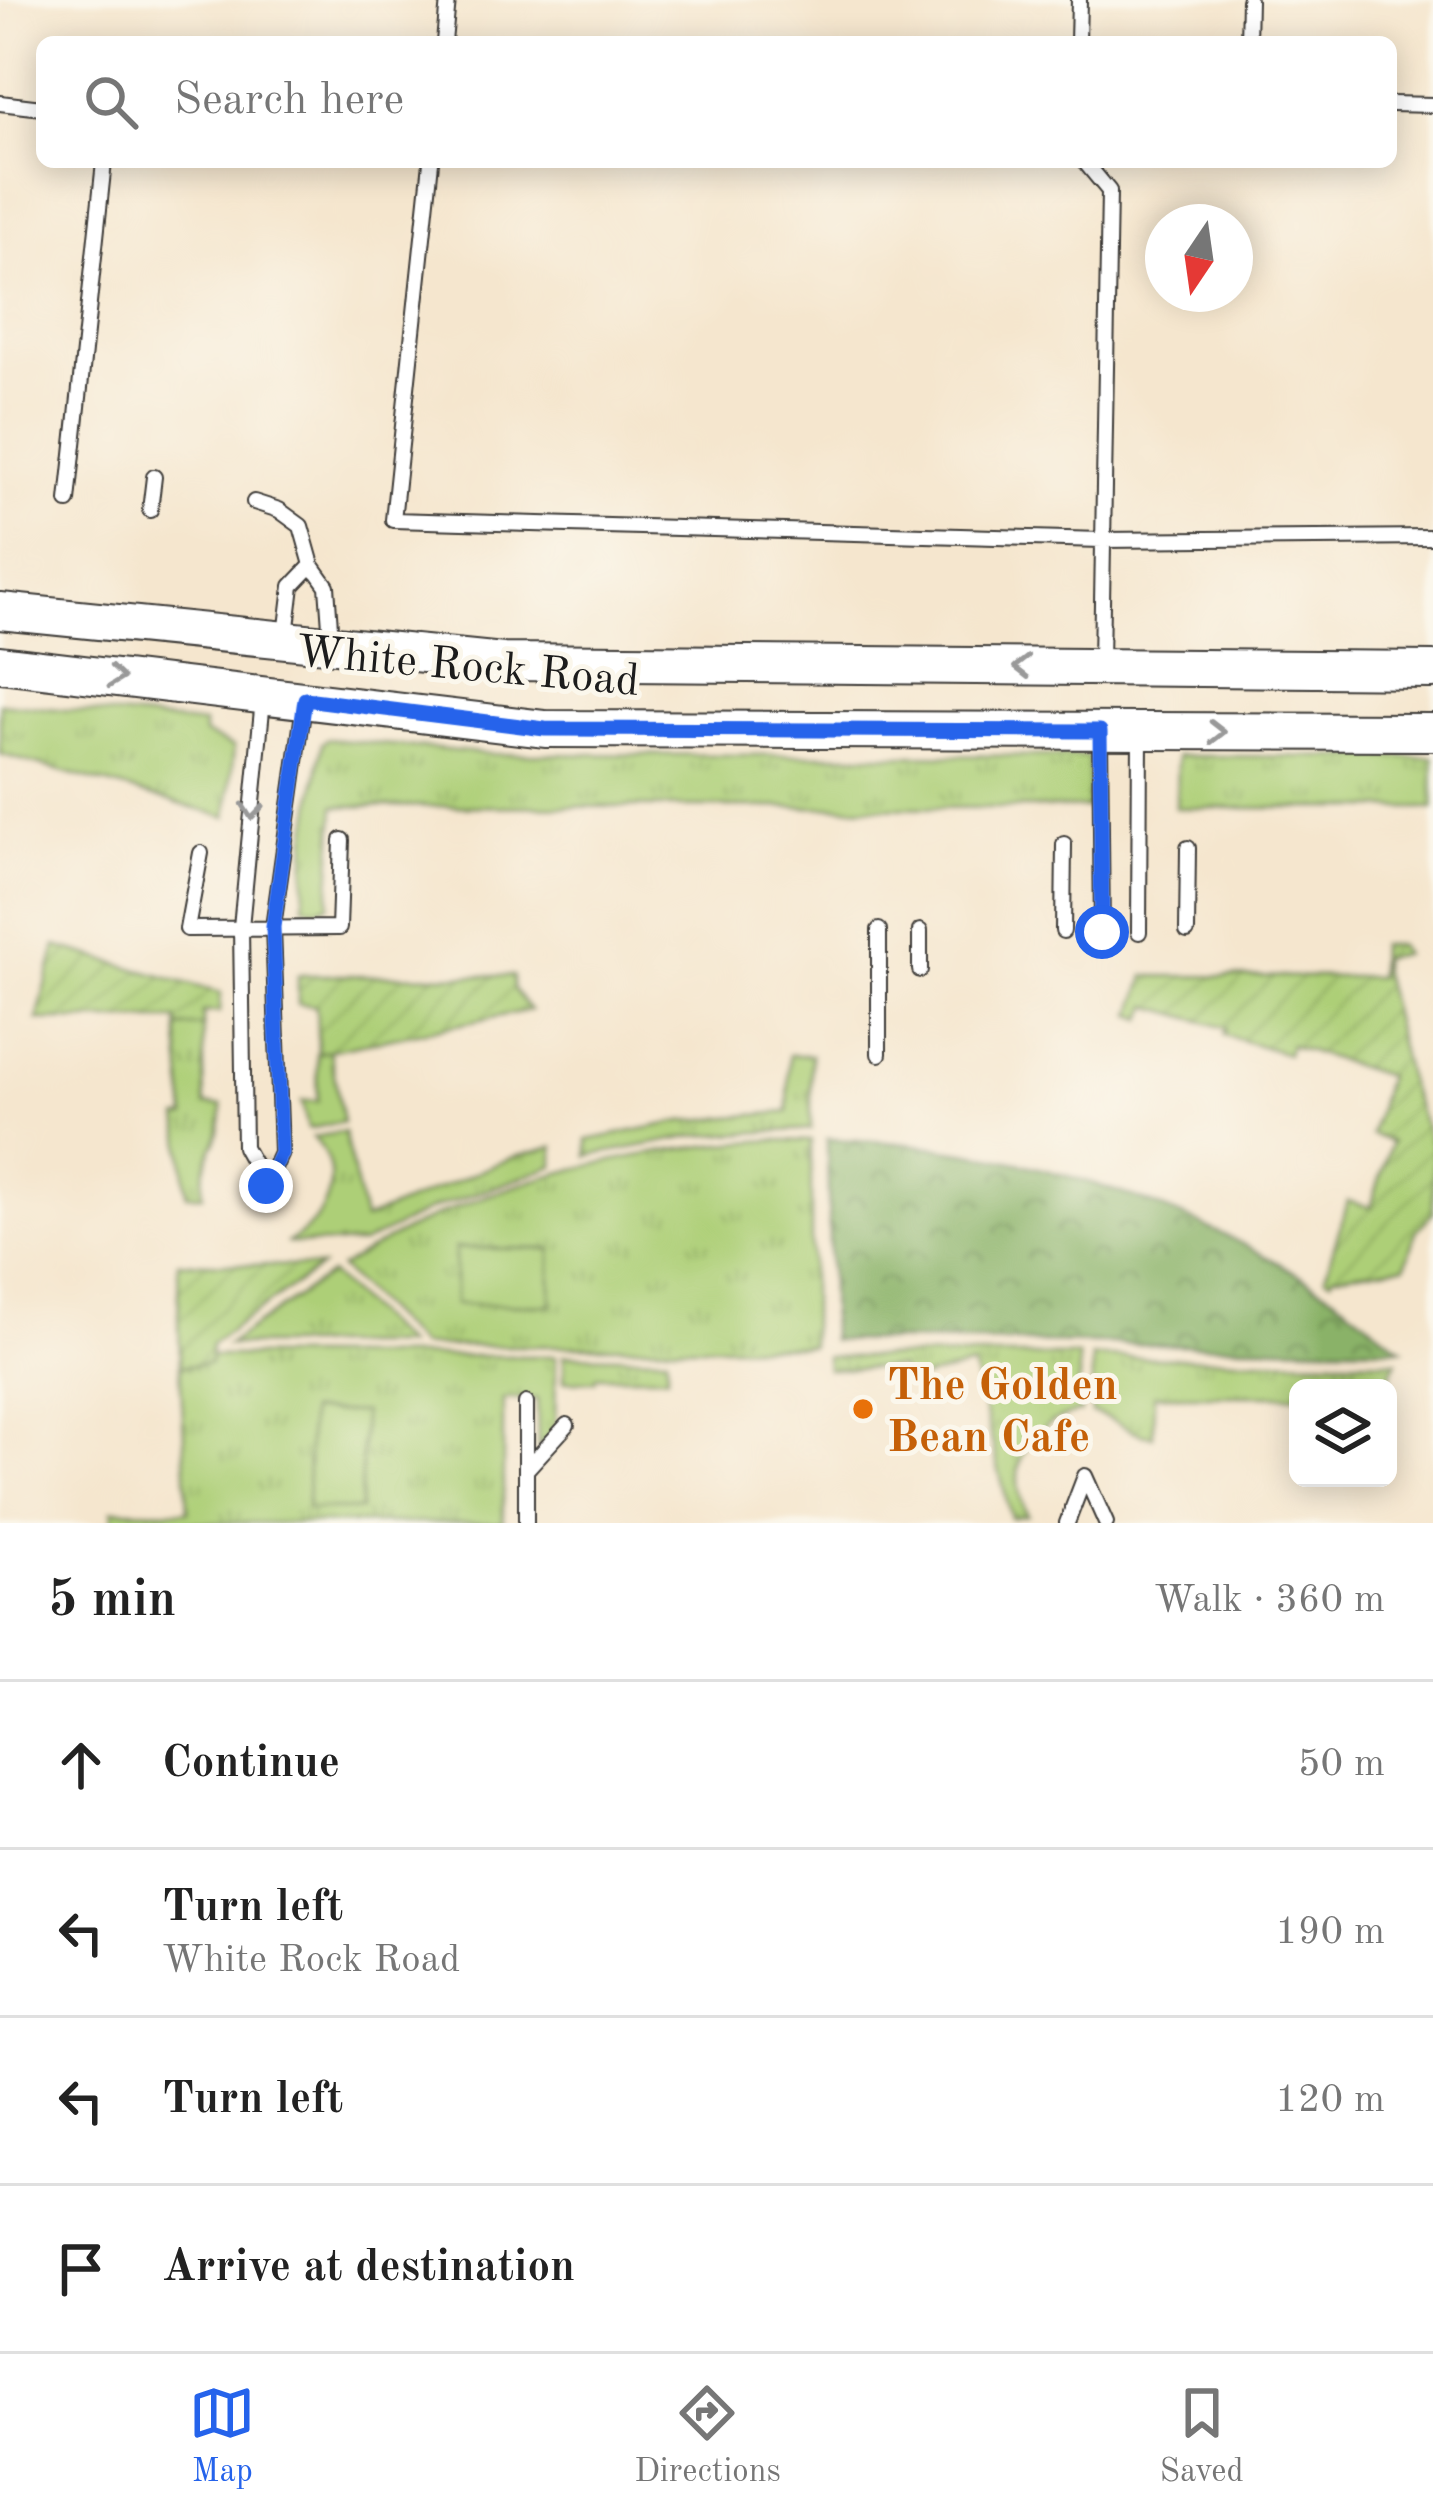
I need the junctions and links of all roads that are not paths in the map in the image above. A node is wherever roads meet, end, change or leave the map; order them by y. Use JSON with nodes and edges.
{"nodes":[{"id":1,"x":448,"y":0,"type":"edge"},
{"id":2,"x":1079,"y":0,"type":"edge"},
{"id":3,"x":1249,"y":0,"type":"edge"},
{"id":4,"x":445,"y":36,"type":"edge"},
{"id":5,"x":1078,"y":36,"type":"edge"},
{"id":6,"x":1248,"y":36,"type":"edge"},
{"id":7,"x":0,"y":103,"type":"edge"},
{"id":8,"x":1397,"y":104,"type":"edge"},
{"id":9,"x":1433,"y":105,"type":"edge"},
{"id":10,"x":36,"y":107,"type":"edge"},
{"id":11,"x":103,"y":168,"type":"edge"},
{"id":12,"x":430,"y":168,"type":"edge"},
{"id":13,"x":1090,"y":168,"type":"edge"},
{"id":14,"x":154,"y":477,"type":"dead end"},
{"id":15,"x":68,"y":501,"type":"dead end"},
{"id":16,"x":254,"y":502,"type":"dead end"},
{"id":17,"x":150,"y":510,"type":"dead end"},
{"id":18,"x":1433,"y":537,"type":"edge"},
{"id":19,"x":1102,"y":540,"type":"junction"},
{"id":20,"x":312,"y":565,"type":"junction"},
{"id":21,"x":0,"y":611,"type":"edge"},
{"id":22,"x":285,"y":641,"type":"junction"},
{"id":23,"x":332,"y":646,"type":"junction"},
{"id":24,"x":0,"y":664,"type":"edge"},
{"id":25,"x":1101,"y":667,"type":"junction"},
{"id":26,"x":1433,"y":670,"type":"edge"},
{"id":27,"x":264,"y":694,"type":"junction"},
{"id":28,"x":305,"y":699,"type":"junction"},
{"id":29,"x":1100,"y":731,"type":"junction"},
{"id":30,"x":1141,"y":731,"type":"junction"},
{"id":31,"x":1433,"y":733,"type":"edge"},
{"id":32,"x":342,"y":840,"type":"dead end"},
{"id":33,"x":1064,"y":844,"type":"dead end"},
{"id":34,"x":1188,"y":848,"type":"dead end"},
{"id":35,"x":201,"y":854,"type":"dead end"},
{"id":36,"x":241,"y":927,"type":"junction"},
{"id":37,"x":273,"y":927,"type":"junction"},
{"id":38,"x":879,"y":931,"type":"dead end"},
{"id":39,"x":920,"y":931,"type":"dead end"},
{"id":40,"x":1187,"y":931,"type":"dead end"},
{"id":41,"x":1063,"y":932,"type":"dead end"},
{"id":42,"x":1102,"y":932,"type":"dead end"},
{"id":43,"x":1139,"y":932,"type":"dead end"},
{"id":44,"x":920,"y":970,"type":"dead end"},
{"id":45,"x":879,"y":1054,"type":"dead end"},
{"id":46,"x":526,"y":1402,"type":"dead end"},
{"id":47,"x":567,"y":1425,"type":"dead end"},
{"id":48,"x":526,"y":1470,"type":"junction"},
{"id":49,"x":526,"y":1523,"type":"edge"},
{"id":50,"x":1067,"y":1523,"type":"edge"},
{"id":51,"x":1106,"y":1523,"type":"edge"}],
"edges":[{"from":1,"to":4,"type":"lane"},
{"from":2,"to":5,"type":"lane"},
{"from":3,"to":6,"type":"lane"},
{"from":7,"to":10,"type":"lane"},
{"from":8,"to":9,"type":"lane"},
{"from":11,"to":15,"type":"lane"},
{"from":12,"to":19,"type":"lane"},
{"from":13,"to":19,"type":"lane"},
{"from":14,"to":17,"type":"lane"},
{"from":16,"to":20,"type":"lane"},
{"from":18,"to":19,"type":"lane"},
{"from":19,"to":25,"type":"lane"},
{"from":20,"to":22,"type":"lane"},
{"from":20,"to":23,"type":"lane"},
{"from":21,"to":22,"type":"main road","name":"White Rock Road"},
{"from":22,"to":23,"type":"main road","name":"White Rock Road"},
{"from":25,"to":23,"type":"main road","name":"White Rock Road","one_way":true},
{"from":24,"to":27,"type":"main road","name":"White Rock Road","one_way":true},
{"from":25,"to":26,"type":"main road","name":"White Rock Road"},
{"from":27,"to":28,"type":"main road","name":"White Rock Road"},
{"from":27,"to":36,"type":"lane","one_way":true},
{"from":28,"to":29,"type":"main road","name":"White Rock Road"},
{"from":28,"to":37,"type":"lane"},
{"from":29,"to":30,"type":"main road","name":"White Rock Road"},
{"from":29,"to":42,"type":"lane"},
{"from":30,"to":31,"type":"main road","name":"White Rock Road","one_way":true},
{"from":30,"to":43,"type":"lane"},
{"from":32,"to":37,"type":"lane"},
{"from":33,"to":41,"type":"lane"},
{"from":34,"to":40,"type":"lane"},
{"from":35,"to":36,"type":"lane"},
{"from":36,"to":37,"type":"lane"},
{"from":36,"to":37,"type":"lane"},
{"from":38,"to":45,"type":"lane"},
{"from":39,"to":44,"type":"lane"},
{"from":46,"to":48,"type":"lane"},
{"from":47,"to":48,"type":"lane"},
{"from":48,"to":49,"type":"lane"},
{"from":50,"to":51,"type":"lane"}]}
